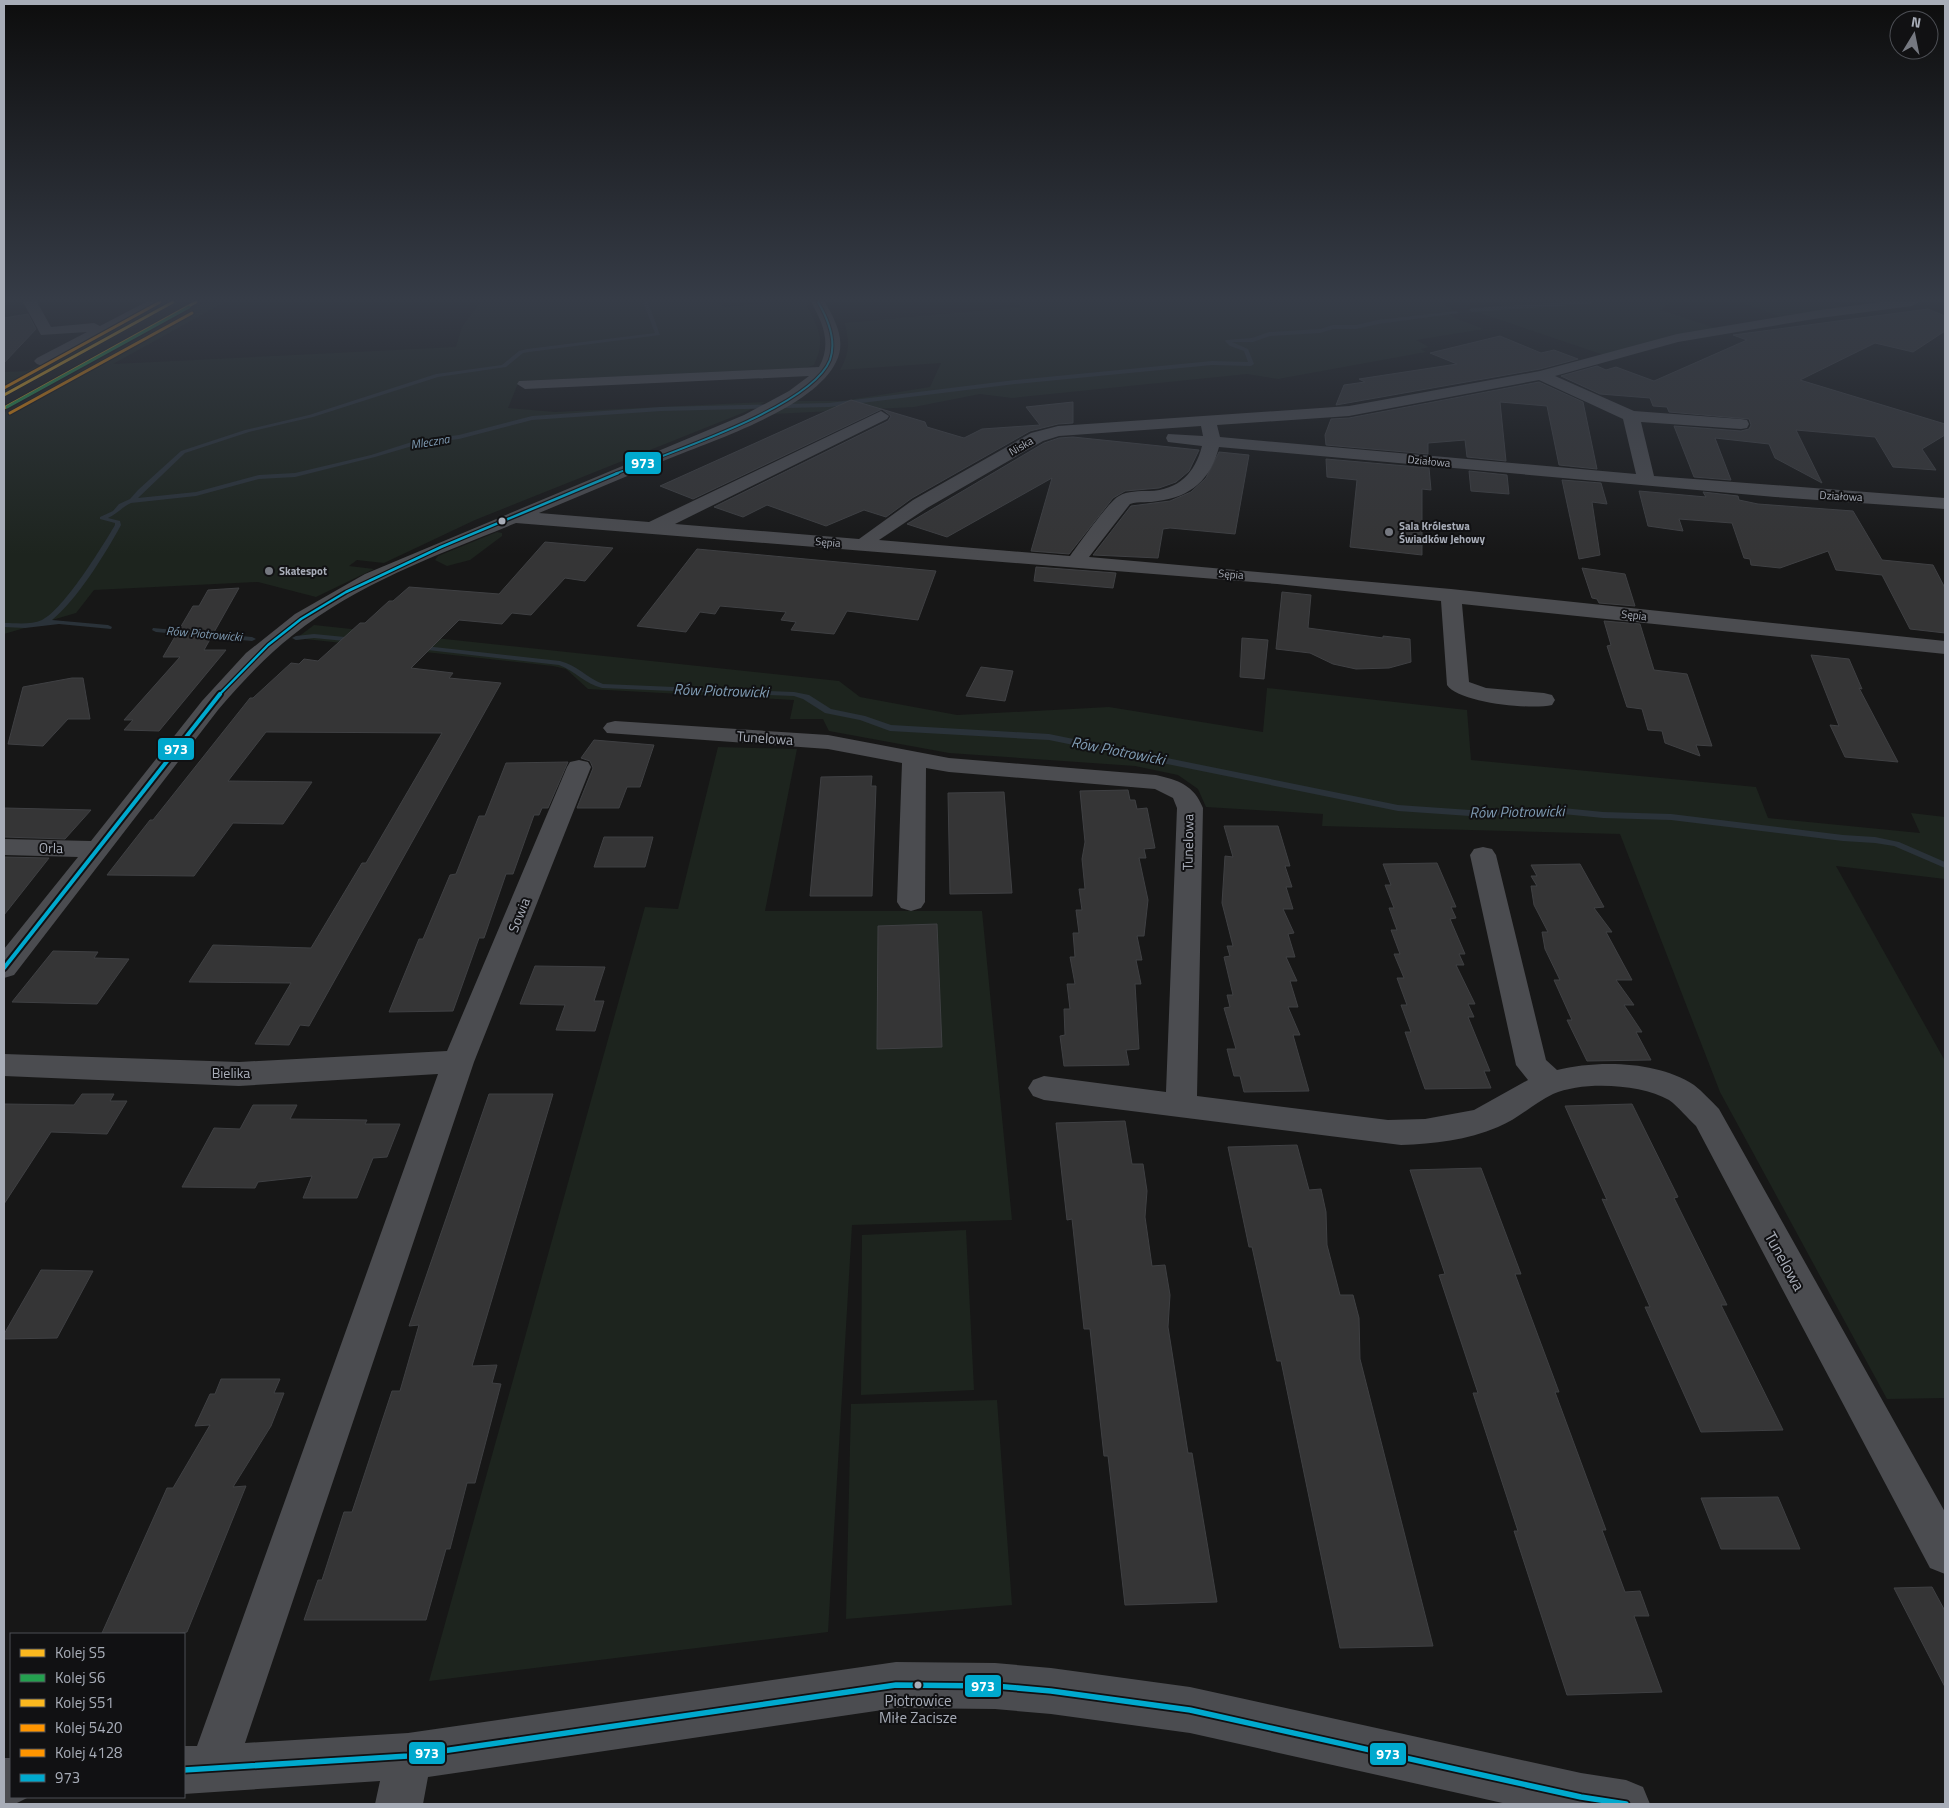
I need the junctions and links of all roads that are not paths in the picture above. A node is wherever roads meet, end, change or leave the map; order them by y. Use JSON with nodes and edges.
{"nodes":[{"id":1,"x":803,"y":386,"type":"edge"},
{"id":2,"x":1480,"y":386,"type":"edge"},
{"id":3,"x":1565,"y":386,"type":"edge"},
{"id":4,"x":881,"y":416,"type":"dead end"},
{"id":5,"x":1631,"y":416,"type":"junction"},
{"id":6,"x":1206,"y":422,"type":"junction"},
{"id":7,"x":1741,"y":424,"type":"dead end"},
{"id":8,"x":1078,"y":430,"type":"junction"},
{"id":9,"x":1212,"y":441,"type":"junction"},
{"id":10,"x":1646,"y":480,"type":"junction"},
{"id":11,"x":1945,"y":504,"type":"edge"},
{"id":12,"x":516,"y":517,"type":"junction"},
{"id":13,"x":653,"y":528,"type":"junction"},
{"id":14,"x":864,"y":545,"type":"junction"},
{"id":15,"x":1076,"y":561,"type":"junction"},
{"id":16,"x":1451,"y":596,"type":"junction"},
{"id":17,"x":1945,"y":648,"type":"edge"},
{"id":18,"x":1544,"y":700,"type":"dead end"},
{"id":19,"x":615,"y":728,"type":"dead end"},
{"id":20,"x":914,"y":758,"type":"junction"},
{"id":21,"x":579,"y":767,"type":"dead end"},
{"id":22,"x":4,"y":847,"type":"edge"},
{"id":23,"x":98,"y":849,"type":"junction"},
{"id":24,"x":1483,"y":856,"type":"dead end"},
{"id":25,"x":911,"y":902,"type":"dead end"},
{"id":26,"x":4,"y":968,"type":"edge"},
{"id":27,"x":458,"y":1062,"type":"junction"},
{"id":28,"x":4,"y":1065,"type":"edge"},
{"id":29,"x":1551,"y":1083,"type":"junction"},
{"id":30,"x":1044,"y":1088,"type":"dead end"},
{"id":31,"x":1180,"y":1106,"type":"junction"},
{"id":32,"x":1945,"y":1553,"type":"edge"},
{"id":33,"x":408,"y":1756,"type":"junction"},
{"id":34,"x":198,"y":1769,"type":"edge"},
{"id":35,"x":399,"y":1804,"type":"edge"},
{"id":36,"x":1626,"y":1804,"type":"edge"}],
"edges":[{"from":1,"to":12,"type":"street"},
{"from":2,"to":6,"type":"street","name":"Niska"},
{"from":3,"to":5,"type":"street"},
{"from":4,"to":13,"type":"street"},
{"from":5,"to":7,"type":"street"},
{"from":5,"to":10,"type":"street"},
{"from":6,"to":8,"type":"street","name":"Niska"},
{"from":6,"to":9,"type":"street"},
{"from":8,"to":9,"type":"street","name":"Działowa"},
{"from":8,"to":14,"type":"street","name":"Niska"},
{"from":9,"to":10,"type":"street","name":"Działowa"},
{"from":9,"to":15,"type":"street"},
{"from":10,"to":11,"type":"street","name":"Działowa"},
{"from":12,"to":13,"type":"street","name":"Sępia"},
{"from":12,"to":23,"type":"street"},
{"from":13,"to":14,"type":"street","name":"Sępia"},
{"from":14,"to":15,"type":"street","name":"Sępia"},
{"from":15,"to":16,"type":"street","name":"Sępia"},
{"from":16,"to":17,"type":"street","name":"Sępia"},
{"from":16,"to":18,"type":"street"},
{"from":19,"to":20,"type":"street","name":"Tunelowa"},
{"from":20,"to":25,"type":"street"},
{"from":20,"to":31,"type":"street","name":"Tunelowa"},
{"from":21,"to":27,"type":"street","name":"Sowia"},
{"from":22,"to":23,"type":"street","name":"Orla"},
{"from":23,"to":26,"type":"street"},
{"from":24,"to":29,"type":"street"},
{"from":27,"to":28,"type":"street","name":"Bielika"},
{"from":27,"to":34,"type":"street","name":"Sowia"},
{"from":29,"to":31,"type":"street","name":"Tunelowa"},
{"from":29,"to":32,"type":"street","name":"Tunelowa"},
{"from":30,"to":31,"type":"street","name":"Tunelowa"},
{"from":33,"to":34,"type":"street"},
{"from":33,"to":35,"type":"street"},
{"from":33,"to":36,"type":"street"}]}
